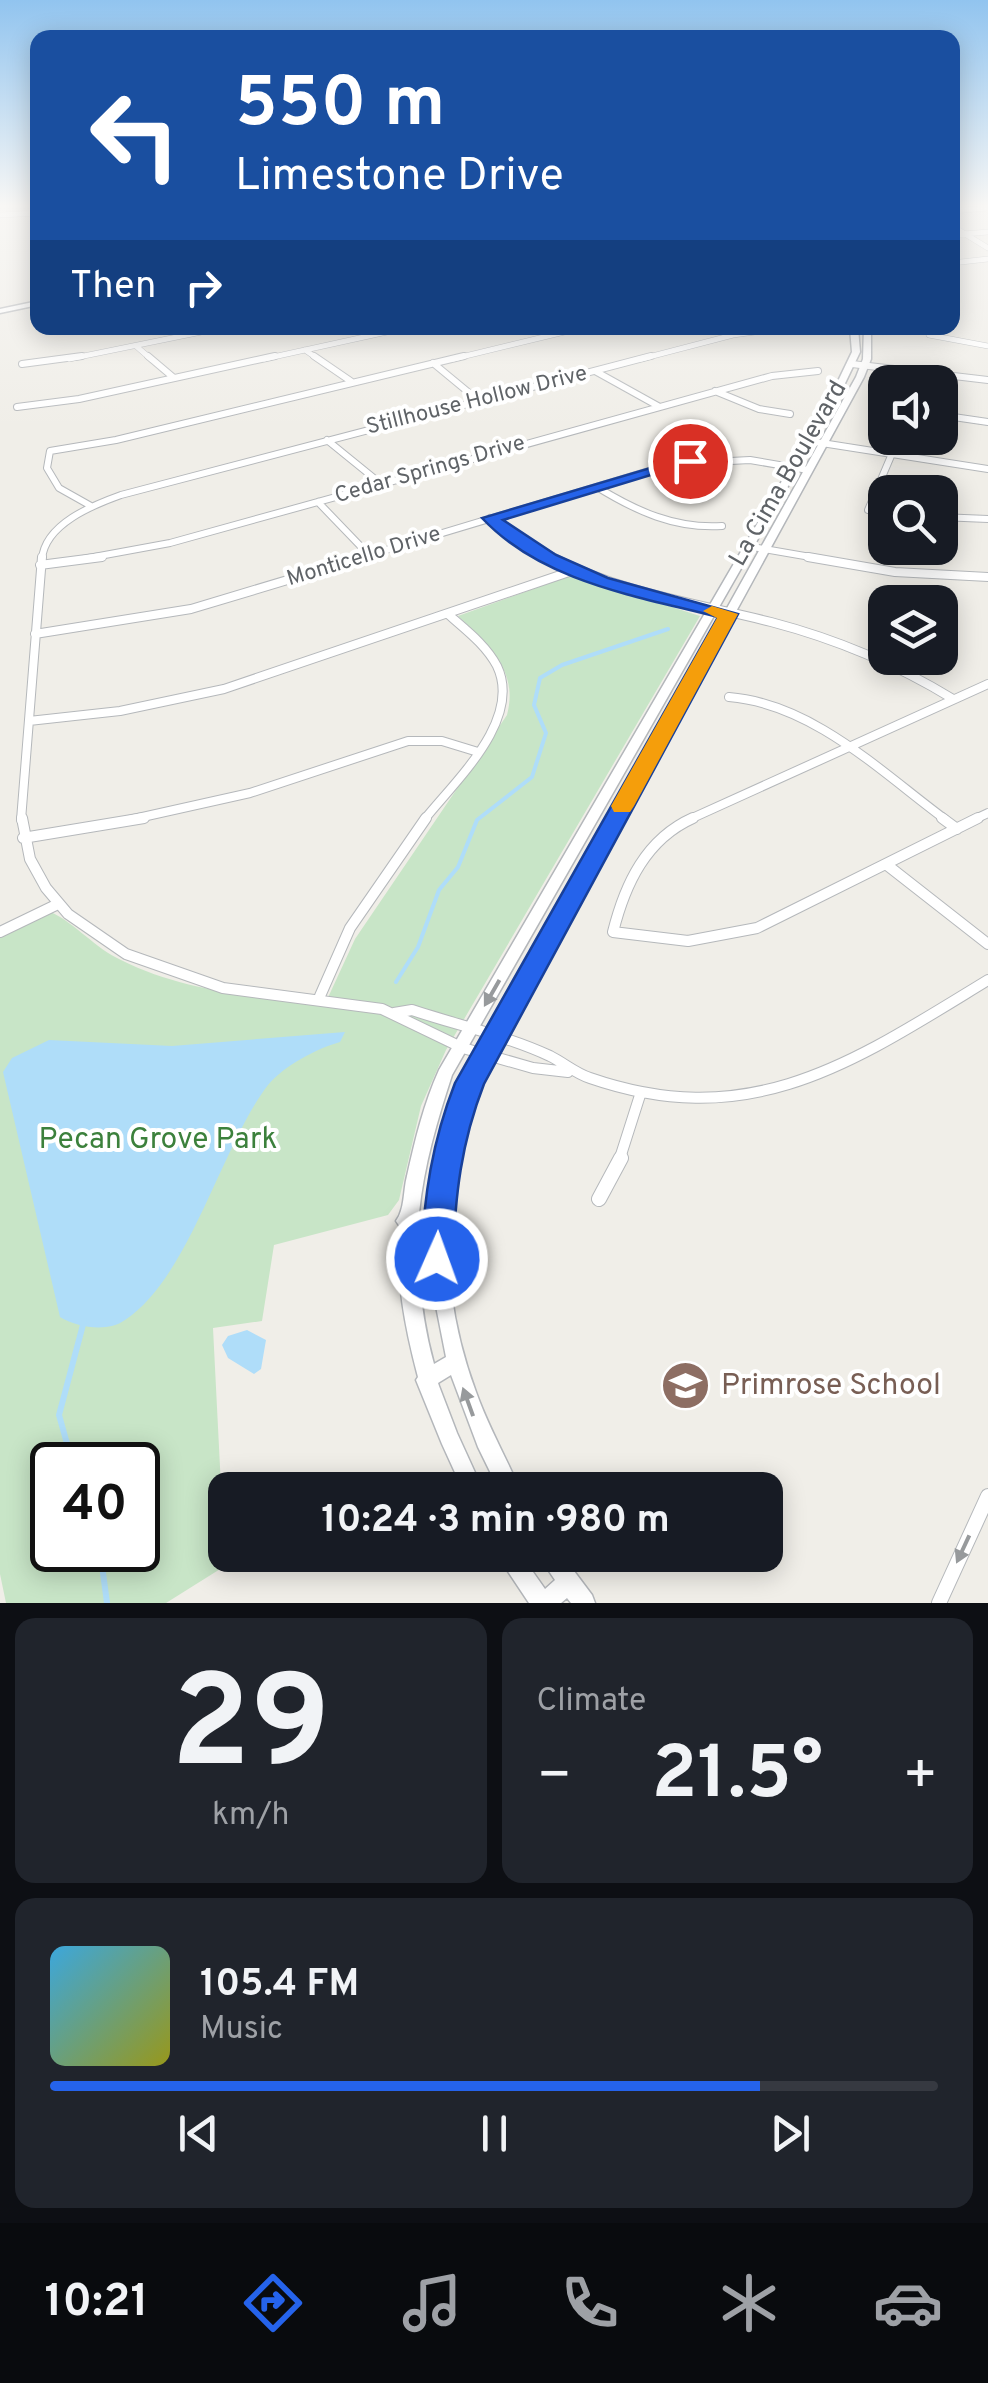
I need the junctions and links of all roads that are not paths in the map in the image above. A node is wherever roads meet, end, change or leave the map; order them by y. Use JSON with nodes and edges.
{"nodes":[{"id":1,"x":30,"y":306,"type":"edge"},
{"id":2,"x":0,"y":312,"type":"edge"},
{"id":3,"x":182,"y":335,"type":"edge"},
{"id":4,"x":373,"y":335,"type":"edge"},
{"id":5,"x":551,"y":335,"type":"edge"},
{"id":6,"x":741,"y":335,"type":"edge"},
{"id":7,"x":861,"y":335,"type":"edge"},
{"id":8,"x":943,"y":335,"type":"edge"},
{"id":9,"x":136,"y":346,"type":"junction"},
{"id":10,"x":988,"y":346,"type":"edge"},
{"id":11,"x":305,"y":350,"type":"junction"},
{"id":12,"x":433,"y":363,"type":"junction"},
{"id":13,"x":22,"y":364,"type":"dead end"},
{"id":14,"x":859,"y":364,"type":"junction"},
{"id":15,"x":595,"y":371,"type":"junction"},
{"id":16,"x":818,"y":371,"type":"dead end"},
{"id":17,"x":174,"y":378,"type":"junction"},
{"id":18,"x":988,"y":380,"type":"edge"},
{"id":19,"x":352,"y":382,"type":"junction"},
{"id":20,"x":715,"y":391,"type":"junction"},
{"id":21,"x":479,"y":401,"type":"junction"},
{"id":22,"x":658,"y":406,"type":"junction"},
{"id":23,"x":18,"y":407,"type":"dead end"},
{"id":24,"x":790,"y":414,"type":"dead end"},
{"id":25,"x":958,"y":418,"type":"edge"},
{"id":26,"x":988,"y":422,"type":"edge"},
{"id":27,"x":327,"y":440,"type":"junction"},
{"id":28,"x":816,"y":442,"type":"junction"},
{"id":29,"x":891,"y":456,"type":"junction"},
{"id":30,"x":801,"y":468,"type":"junction"},
{"id":31,"x":988,"y":469,"type":"edge"},
{"id":32,"x":883,"y":475,"type":"edge"},
{"id":33,"x":380,"y":484,"type":"junction"},
{"id":34,"x":596,"y":486,"type":"junction"},
{"id":35,"x":318,"y":502,"type":"junction"},
{"id":36,"x":91,"y":506,"type":"junction"},
{"id":37,"x":490,"y":518,"type":"junction"},
{"id":38,"x":958,"y":518,"type":"edge"},
{"id":39,"x":988,"y":519,"type":"edge"},
{"id":40,"x":722,"y":526,"type":"dead end"},
{"id":41,"x":747,"y":546,"type":"junction"},
{"id":42,"x":764,"y":550,"type":"junction"},
{"id":43,"x":369,"y":555,"type":"junction"},
{"id":44,"x":40,"y":565,"type":"junction"},
{"id":45,"x":572,"y":571,"type":"junction"},
{"id":46,"x":988,"y":577,"type":"edge"},
{"id":47,"x":711,"y":611,"type":"junction"},
{"id":48,"x":729,"y":614,"type":"junction"},
{"id":49,"x":449,"y":615,"type":"junction"},
{"id":50,"x":34,"y":634,"type":"junction"},
{"id":51,"x":988,"y":684,"type":"edge"},
{"id":52,"x":730,"y":697,"type":"dead end"},
{"id":53,"x":953,"y":699,"type":"junction"},
{"id":54,"x":29,"y":721,"type":"junction"},
{"id":55,"x":846,"y":748,"type":"junction"},
{"id":56,"x":478,"y":752,"type":"junction"},
{"id":57,"x":988,"y":814,"type":"edge"},
{"id":58,"x":957,"y":829,"type":"junction"},
{"id":59,"x":23,"y":838,"type":"junction"},
{"id":60,"x":886,"y":865,"type":"junction"},
{"id":61,"x":58,"y":904,"type":"junction"},
{"id":62,"x":0,"y":932,"type":"edge"},
{"id":63,"x":988,"y":944,"type":"edge"},
{"id":64,"x":988,"y":980,"type":"edge"},
{"id":65,"x":320,"y":996,"type":"junction"},
{"id":66,"x":394,"y":1012,"type":"junction"},
{"id":67,"x":471,"y":1030,"type":"junction"},
{"id":68,"x":494,"y":1038,"type":"junction"},
{"id":69,"x":462,"y":1045,"type":"junction"},
{"id":70,"x":486,"y":1054,"type":"junction"},
{"id":71,"x":568,"y":1072,"type":"junction"},
{"id":72,"x":641,"y":1092,"type":"junction"},
{"id":73,"x":599,"y":1198,"type":"dead end"},
{"id":74,"x":438,"y":1219,"type":"junction"},
{"id":75,"x":405,"y":1221,"type":"junction"},
{"id":76,"x":456,"y":1361,"type":"junction"},
{"id":77,"x":426,"y":1380,"type":"junction"},
{"id":78,"x":465,"y":1472,"type":"edge"},
{"id":79,"x":500,"y":1472,"type":"edge"},
{"id":80,"x":988,"y":1496,"type":"edge"},
{"id":81,"x":521,"y":1572,"type":"edge"},
{"id":82,"x":562,"y":1572,"type":"edge"},
{"id":83,"x":569,"y":1582,"type":"junction"},
{"id":84,"x":544,"y":1603,"type":"edge"},
{"id":85,"x":584,"y":1603,"type":"edge"},
{"id":86,"x":938,"y":1603,"type":"edge"}],
"edges":[{"from":1,"to":2,"type":"street"},
{"from":3,"to":9,"type":"street"},
{"from":4,"to":11,"type":"street"},
{"from":5,"to":12,"type":"street"},
{"from":6,"to":15,"type":"street","name":"Stillhouse Hollow Drive"},
{"from":7,"to":14,"type":"street","name":"La Cima Boulevard"},
{"from":8,"to":10,"type":"street"},
{"from":9,"to":13,"type":"street"},
{"from":9,"to":17,"type":"street"},
{"from":11,"to":17,"type":"street"},
{"from":11,"to":19,"type":"street"},
{"from":12,"to":19,"type":"street"},
{"from":12,"to":21,"type":"street"},
{"from":14,"to":18,"type":"street"},
{"from":14,"to":28,"type":"street","name":"La Cima Boulevard"},
{"from":15,"to":21,"type":"street","name":"Stillhouse Hollow Drive"},
{"from":15,"to":22,"type":"street"},
{"from":16,"to":20,"type":"street","name":"Cedar Springs Drive"},
{"from":17,"to":23,"type":"street"},
{"from":19,"to":36,"type":"street"},
{"from":20,"to":22,"type":"street","name":"Cedar Springs Drive"},
{"from":20,"to":24,"type":"street"},
{"from":21,"to":27,"type":"street","name":"Stillhouse Hollow Drive"},
{"from":22,"to":33,"type":"street","name":"Cedar Springs Drive"},
{"from":25,"to":26,"type":"street"},
{"from":27,"to":33,"type":"street"},
{"from":27,"to":36,"type":"street","name":"Stillhouse Hollow Drive"},
{"from":28,"to":29,"type":"street"},
{"from":28,"to":30,"type":"street","name":"La Cima Boulevard"},
{"from":29,"to":31,"type":"street"},
{"from":29,"to":32,"type":"street"},
{"from":30,"to":34,"type":"street","name":"Monticello Drive"},
{"from":30,"to":41,"type":"street","name":"La Cima Boulevard"},
{"from":30,"to":42,"type":"street","name":"La Cima Boulevard"},
{"from":33,"to":35,"type":"street","name":"Cedar Springs Drive"},
{"from":34,"to":37,"type":"street","name":"Monticello Drive"},
{"from":34,"to":40,"type":"street"},
{"from":35,"to":43,"type":"street"},
{"from":35,"to":44,"type":"street","name":"Cedar Springs Drive"},
{"from":36,"to":44,"type":"street"},
{"from":37,"to":43,"type":"street","name":"Monticello Drive"},
{"from":37,"to":45,"type":"street"},
{"from":38,"to":39,"type":"street"},
{"from":41,"to":42,"type":"street"},
{"from":41,"to":47,"type":"street","name":"La Cima Boulevard"},
{"from":42,"to":46,"type":"street"},
{"from":42,"to":48,"type":"street","name":"La Cima Boulevard"},
{"from":43,"to":50,"type":"street","name":"Monticello Drive"},
{"from":44,"to":50,"type":"street"},
{"from":45,"to":47,"type":"street"},
{"from":45,"to":49,"type":"street"},
{"from":47,"to":48,"type":"street"},
{"from":47,"to":67,"type":"street","name":"La Cima Boulevard","one_way":true},
{"from":48,"to":53,"type":"street"},
{"from":48,"to":68,"type":"street","name":"La Cima Boulevard"},
{"from":49,"to":54,"type":"street"},
{"from":49,"to":56,"type":"street"},
{"from":50,"to":54,"type":"street"},
{"from":51,"to":53,"type":"street"},
{"from":52,"to":55,"type":"street"},
{"from":53,"to":55,"type":"street"},
{"from":54,"to":59,"type":"street"},
{"from":55,"to":58,"type":"street"},
{"from":55,"to":60,"type":"street"},
{"from":56,"to":59,"type":"street"},
{"from":56,"to":65,"type":"street"},
{"from":57,"to":58,"type":"street"},
{"from":58,"to":60,"type":"street"},
{"from":59,"to":61,"type":"street"},
{"from":60,"to":63,"type":"street"},
{"from":61,"to":62,"type":"street"},
{"from":61,"to":65,"type":"street"},
{"from":64,"to":72,"type":"street"},
{"from":65,"to":66,"type":"street"},
{"from":66,"to":67,"type":"street"},
{"from":66,"to":69,"type":"street"},
{"from":67,"to":68,"type":"street"},
{"from":67,"to":69,"type":"street","name":"La Cima Boulevard"},
{"from":68,"to":70,"type":"street","name":"La Cima Boulevard"},
{"from":68,"to":71,"type":"street"},
{"from":69,"to":70,"type":"street"},
{"from":69,"to":75,"type":"street","name":"La Cima Boulevard"},
{"from":70,"to":71,"type":"street"},
{"from":70,"to":74,"type":"street","name":"La Cima Boulevard"},
{"from":71,"to":72,"type":"street"},
{"from":72,"to":73,"type":"street"},
{"from":74,"to":75,"type":"street"},
{"from":74,"to":76,"type":"street","name":"La Cima Boulevard"},
{"from":75,"to":77,"type":"street","name":"La Cima Boulevard"},
{"from":76,"to":77,"type":"street"},
{"from":79,"to":76,"type":"street","name":"La Cima Boulevard","one_way":true},
{"from":77,"to":78,"type":"street","name":"La Cima Boulevard"},
{"from":80,"to":86,"type":"street","one_way":true},
{"from":81,"to":84,"type":"street"},
{"from":82,"to":83,"type":"street"},
{"from":83,"to":84,"type":"street"},
{"from":83,"to":85,"type":"street"}]}
